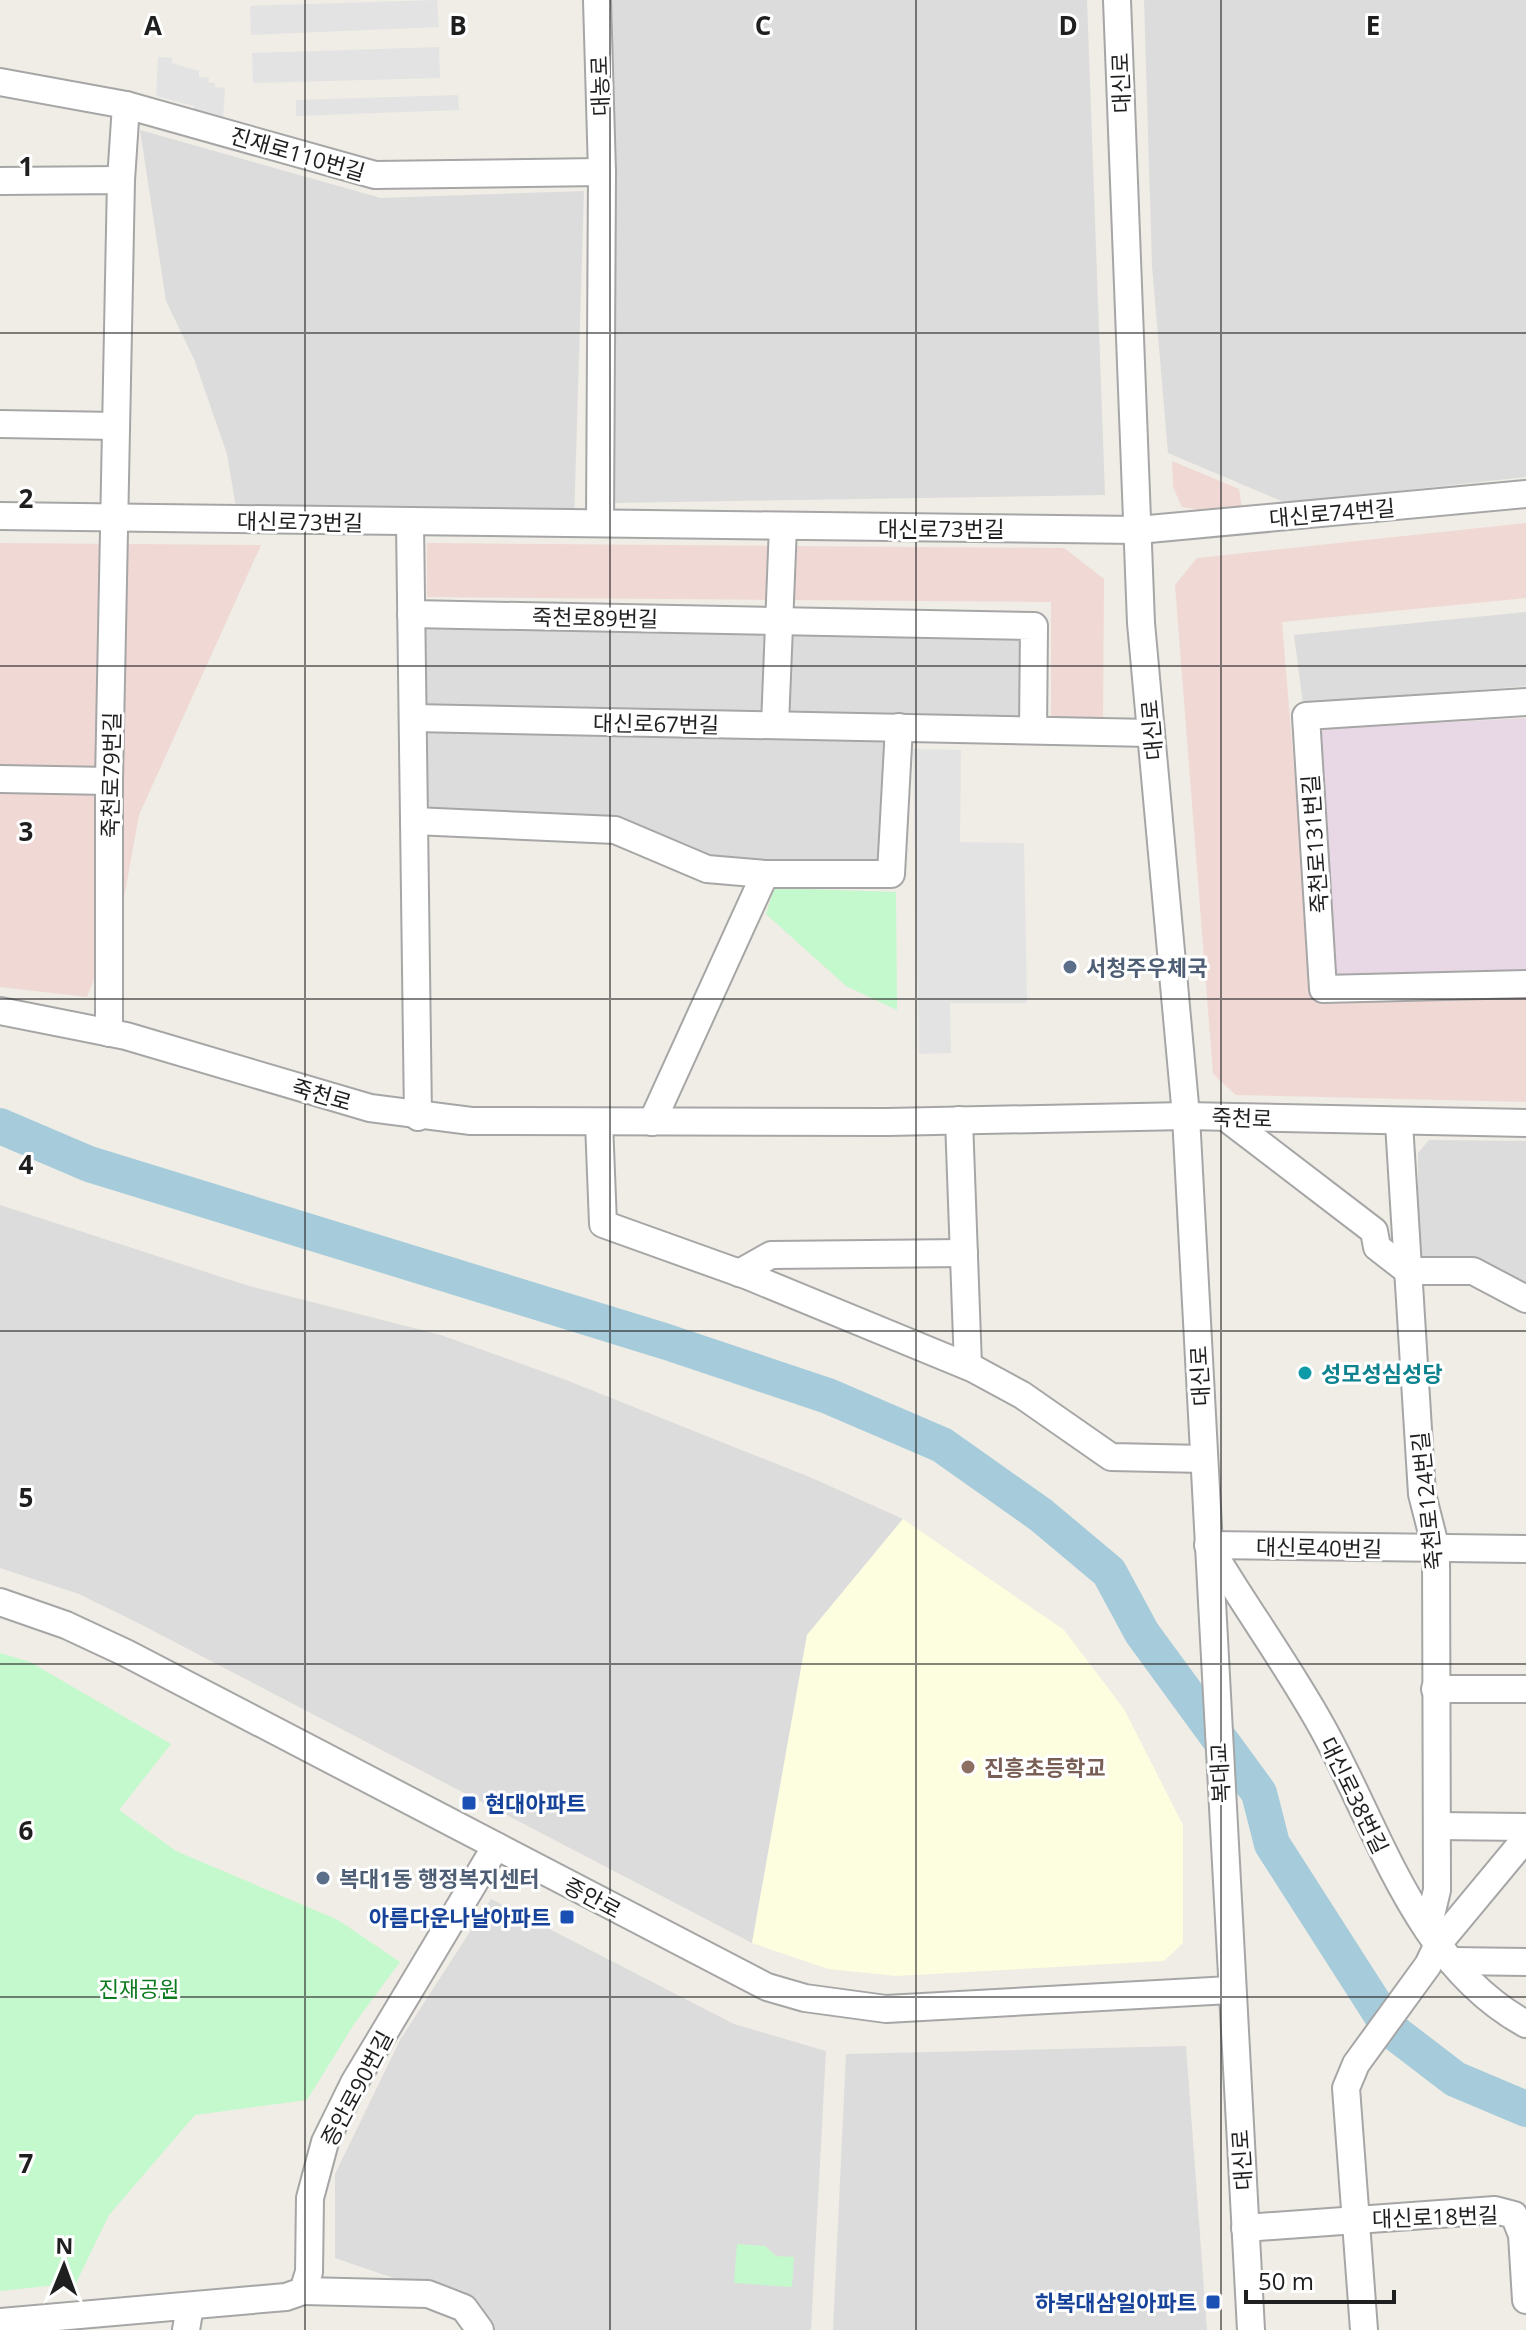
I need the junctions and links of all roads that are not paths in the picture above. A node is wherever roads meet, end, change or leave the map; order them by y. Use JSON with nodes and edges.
{"nodes":[{"id":1,"x":597,"y":0,"type":"edge"},
{"id":2,"x":1117,"y":0,"type":"edge"},
{"id":3,"x":0,"y":82,"type":"edge"},
{"id":4,"x":126,"y":105,"type":"junction"},
{"id":5,"x":602,"y":172,"type":"junction"},
{"id":6,"x":121,"y":180,"type":"junction"},
{"id":7,"x":0,"y":181,"type":"edge"},
{"id":8,"x":0,"y":424,"type":"edge"},
{"id":9,"x":116,"y":426,"type":"junction"},
{"id":10,"x":1526,"y":494,"type":"edge"},
{"id":11,"x":0,"y":516,"type":"edge"},
{"id":12,"x":114,"y":518,"type":"junction"},
{"id":13,"x":410,"y":523,"type":"junction"},
{"id":14,"x":600,"y":523,"type":"junction"},
{"id":15,"x":783,"y":526,"type":"junction"},
{"id":16,"x":1138,"y":530,"type":"junction"},
{"id":17,"x":411,"y":614,"type":"junction"},
{"id":18,"x":778,"y":621,"type":"junction"},
{"id":19,"x":1526,"y":702,"type":"edge"},
{"id":20,"x":413,"y":718,"type":"junction"},
{"id":21,"x":775,"y":725,"type":"junction"},
{"id":22,"x":899,"y":727,"type":"junction"},
{"id":23,"x":1033,"y":730,"type":"junction"},
{"id":24,"x":1151,"y":733,"type":"junction"},
{"id":25,"x":0,"y":779,"type":"edge"},
{"id":26,"x":109,"y":781,"type":"junction"},
{"id":27,"x":414,"y":821,"type":"junction"},
{"id":28,"x":765,"y":874,"type":"junction"},
{"id":29,"x":1526,"y":984,"type":"edge"},
{"id":30,"x":0,"y":1011,"type":"edge"},
{"id":31,"x":109,"y":1033,"type":"junction"},
{"id":32,"x":1186,"y":1116,"type":"junction"},
{"id":33,"x":418,"y":1117,"type":"junction"},
{"id":34,"x":1225,"y":1117,"type":"junction"},
{"id":35,"x":959,"y":1120,"type":"junction"},
{"id":36,"x":599,"y":1122,"type":"junction"},
{"id":37,"x":652,"y":1122,"type":"junction"},
{"id":38,"x":1399,"y":1123,"type":"junction"},
{"id":39,"x":1526,"y":1123,"type":"edge"},
{"id":40,"x":964,"y":1253,"type":"junction"},
{"id":41,"x":1408,"y":1271,"type":"junction"},
{"id":42,"x":739,"y":1273,"type":"junction"},
{"id":43,"x":1526,"y":1299,"type":"edge"},
{"id":44,"x":968,"y":1366,"type":"junction"},
{"id":45,"x":1204,"y":1459,"type":"junction"},
{"id":46,"x":1436,"y":1549,"type":"junction"},
{"id":47,"x":1526,"y":1549,"type":"edge"},
{"id":48,"x":1208,"y":1551,"type":"junction"},
{"id":49,"x":0,"y":1602,"type":"edge"},
{"id":50,"x":1435,"y":1689,"type":"junction"},
{"id":51,"x":1526,"y":1689,"type":"edge"},
{"id":52,"x":1437,"y":1826,"type":"junction"},
{"id":53,"x":1526,"y":1827,"type":"edge"},
{"id":54,"x":1526,"y":1838,"type":"edge"},
{"id":55,"x":496,"y":1846,"type":"junction"},
{"id":56,"x":1436,"y":1949,"type":"junction"},
{"id":57,"x":1526,"y":1962,"type":"edge"},
{"id":58,"x":1230,"y":1990,"type":"junction"},
{"id":59,"x":1526,"y":2024,"type":"edge"},
{"id":60,"x":1356,"y":2220,"type":"junction"},
{"id":61,"x":1245,"y":2228,"type":"junction"},
{"id":62,"x":303,"y":2291,"type":"junction"},
{"id":63,"x":1526,"y":2300,"type":"edge"},
{"id":64,"x":188,"y":2318,"type":"edge"},
{"id":65,"x":0,"y":2322,"type":"edge"},
{"id":66,"x":480,"y":2330,"type":"edge"},
{"id":67,"x":1251,"y":2330,"type":"edge"},
{"id":68,"x":1364,"y":2330,"type":"edge"}],
"edges":[{"from":1,"to":5,"type":"street","name":"대농로"},
{"from":2,"to":16,"type":"street","name":"대신로"},
{"from":3,"to":4,"type":"street","name":"진재로110번길"},
{"from":4,"to":5,"type":"street","name":"진재로110번길"},
{"from":4,"to":6,"type":"street"},
{"from":5,"to":14,"type":"street"},
{"from":6,"to":7,"type":"street"},
{"from":6,"to":9,"type":"street"},
{"from":8,"to":9,"type":"street"},
{"from":9,"to":12,"type":"street"},
{"from":10,"to":16,"type":"street","name":"대신로74번길"},
{"from":11,"to":12,"type":"street","name":"대신로73번길"},
{"from":12,"to":13,"type":"street","name":"대신로73번길"},
{"from":12,"to":26,"type":"street","name":"죽천로79번길"},
{"from":13,"to":14,"type":"street","name":"대신로73번길"},
{"from":13,"to":17,"type":"street"},
{"from":14,"to":15,"type":"street","name":"대신로73번길"},
{"from":15,"to":16,"type":"street","name":"대신로73번길"},
{"from":15,"to":18,"type":"street"},
{"from":16,"to":24,"type":"street","name":"대신로"},
{"from":17,"to":18,"type":"street","name":"죽천로89번길"},
{"from":17,"to":20,"type":"street"},
{"from":18,"to":21,"type":"street"},
{"from":18,"to":23,"type":"street"},
{"from":19,"to":29,"type":"street","name":"죽천로131번길"},
{"from":20,"to":21,"type":"street","name":"대신로67번길"},
{"from":20,"to":27,"type":"street"},
{"from":21,"to":22,"type":"street","name":"대신로67번길"},
{"from":22,"to":23,"type":"street","name":"대신로67번길"},
{"from":22,"to":28,"type":"street"},
{"from":23,"to":24,"type":"street","name":"대신로67번길"},
{"from":24,"to":32,"type":"street","name":"대신로"},
{"from":25,"to":26,"type":"street"},
{"from":26,"to":31,"type":"street","name":"죽천로79번길"},
{"from":27,"to":28,"type":"street"},
{"from":27,"to":33,"type":"street"},
{"from":28,"to":37,"type":"street"},
{"from":30,"to":31,"type":"street","name":"죽천로"},
{"from":31,"to":33,"type":"street","name":"죽천로"},
{"from":32,"to":34,"type":"street","name":"죽천로"},
{"from":32,"to":35,"type":"street","name":"죽천로"},
{"from":32,"to":45,"type":"street","name":"대신로"},
{"from":33,"to":36,"type":"street","name":"죽천로"},
{"from":34,"to":38,"type":"street","name":"죽천로"},
{"from":34,"to":41,"type":"street"},
{"from":35,"to":37,"type":"street","name":"죽천로"},
{"from":35,"to":40,"type":"street"},
{"from":36,"to":37,"type":"street","name":"죽천로"},
{"from":36,"to":42,"type":"street"},
{"from":38,"to":39,"type":"street","name":"죽천로"},
{"from":38,"to":41,"type":"street","name":"죽천로124번길"},
{"from":40,"to":42,"type":"street"},
{"from":40,"to":44,"type":"street"},
{"from":41,"to":43,"type":"street"},
{"from":41,"to":46,"type":"street","name":"죽천로124번길"},
{"from":42,"to":44,"type":"street"},
{"from":44,"to":45,"type":"street"},
{"from":45,"to":48,"type":"street","name":"대신로"},
{"from":46,"to":47,"type":"street","name":"대신로40번길"},
{"from":46,"to":48,"type":"street","name":"대신로40번길"},
{"from":46,"to":50,"type":"street","name":"죽천로124번길"},
{"from":48,"to":56,"type":"street","name":"대신로38번길"},
{"from":48,"to":58,"type":"street","name":"복대교"},
{"from":49,"to":55,"type":"street","name":"증안로"},
{"from":50,"to":51,"type":"street"},
{"from":50,"to":52,"type":"street","name":"죽천로124번길"},
{"from":52,"to":53,"type":"street"},
{"from":52,"to":56,"type":"street","name":"죽천로124번길"},
{"from":54,"to":56,"type":"street"},
{"from":55,"to":58,"type":"street","name":"증안로"},
{"from":55,"to":62,"type":"street","name":"증안로90번길"},
{"from":56,"to":57,"type":"street"},
{"from":56,"to":59,"type":"street","name":"대신로38번길"},
{"from":56,"to":60,"type":"street","name":"대신로18번길"},
{"from":58,"to":61,"type":"street","name":"대신로"},
{"from":60,"to":61,"type":"street","name":"대신로18번길"},
{"from":60,"to":63,"type":"street","name":"대신로18번길"},
{"from":60,"to":68,"type":"street"},
{"from":61,"to":67,"type":"street","name":"대신로"},
{"from":62,"to":64,"type":"street"},
{"from":62,"to":66,"type":"street"},
{"from":64,"to":65,"type":"street"}]}
